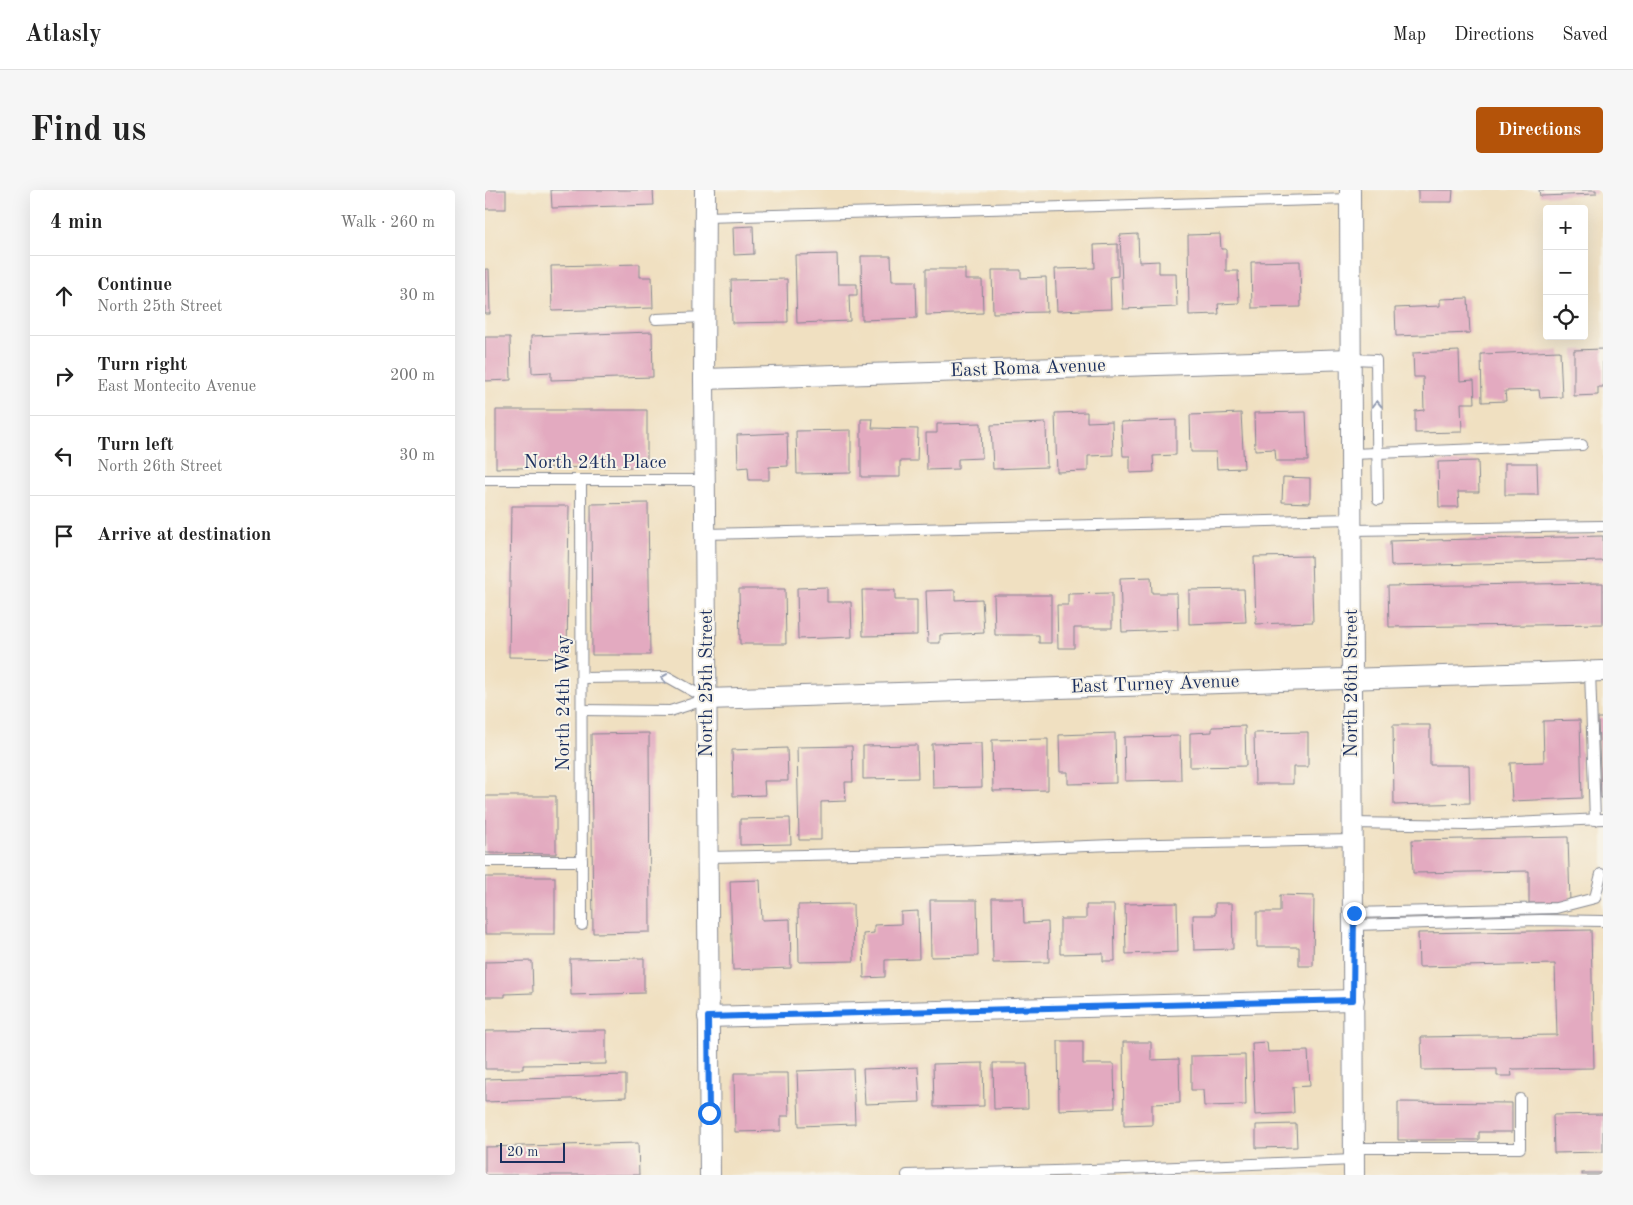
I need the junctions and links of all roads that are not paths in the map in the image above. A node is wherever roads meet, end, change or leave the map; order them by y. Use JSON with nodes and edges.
{"nodes":[{"id":1,"x":705,"y":190,"type":"edge"},
{"id":2,"x":1351,"y":195,"type":"edge"},
{"id":3,"x":705,"y":217,"type":"junction"},
{"id":4,"x":705,"y":317,"type":"junction"},
{"id":5,"x":656,"y":319,"type":"dead end"},
{"id":6,"x":1352,"y":359,"type":"junction"},
{"id":7,"x":704,"y":379,"type":"junction"},
{"id":8,"x":1582,"y":445,"type":"dead end"},
{"id":9,"x":1378,"y":452,"type":"junction"},
{"id":10,"x":1352,"y":454,"type":"junction"},
{"id":11,"x":485,"y":480,"type":"edge"},
{"id":12,"x":581,"y":480,"type":"junction"},
{"id":13,"x":705,"y":480,"type":"junction"},
{"id":14,"x":1378,"y":500,"type":"dead end"},
{"id":15,"x":1352,"y":525,"type":"junction"},
{"id":16,"x":1603,"y":526,"type":"edge"},
{"id":17,"x":705,"y":534,"type":"junction"},
{"id":18,"x":1596,"y":671,"type":"edge"},
{"id":19,"x":582,"y":678,"type":"junction"},
{"id":20,"x":1351,"y":680,"type":"junction"},
{"id":21,"x":707,"y":699,"type":"junction"},
{"id":22,"x":582,"y":710,"type":"junction"},
{"id":23,"x":1599,"y":820,"type":"edge"},
{"id":24,"x":1353,"y":832,"type":"junction"},
{"id":25,"x":708,"y":857,"type":"junction"},
{"id":26,"x":485,"y":861,"type":"edge"},
{"id":27,"x":582,"y":861,"type":"junction"},
{"id":28,"x":1601,"y":874,"type":"dead end"},
{"id":29,"x":1354,"y":919,"type":"junction"},
{"id":30,"x":1603,"y":921,"type":"edge"},
{"id":31,"x":582,"y":925,"type":"dead end"},
{"id":32,"x":1353,"y":1000,"type":"junction"},
{"id":33,"x":708,"y":1017,"type":"junction"},
{"id":34,"x":1520,"y":1099,"type":"dead end"},
{"id":35,"x":1354,"y":1161,"type":"edge"},
{"id":36,"x":710,"y":1175,"type":"edge"},
{"id":37,"x":907,"y":1175,"type":"edge"}],
"edges":[{"from":1,"to":3,"type":"street","name":"North 25th Street"},
{"from":2,"to":3,"type":"lane"},
{"from":2,"to":6,"type":"street","name":"North 26th Street"},
{"from":3,"to":4,"type":"street","name":"North 25th Street"},
{"from":4,"to":5,"type":"lane"},
{"from":4,"to":7,"type":"street","name":"North 25th Street"},
{"from":6,"to":7,"type":"street","name":"East Roma Avenue"},
{"from":9,"to":6,"type":"lane","one_way":true},
{"from":6,"to":10,"type":"street","name":"North 26th Street"},
{"from":7,"to":13,"type":"street","name":"North 25th Street"},
{"from":8,"to":9,"type":"lane"},
{"from":9,"to":10,"type":"lane"},
{"from":9,"to":14,"type":"lane"},
{"from":10,"to":15,"type":"street","name":"North 26th Street"},
{"from":11,"to":12,"type":"lane","name":"North 24th Place"},
{"from":12,"to":13,"type":"lane","name":"North 24th Place"},
{"from":12,"to":19,"type":"lane","name":"North 24th Way"},
{"from":13,"to":17,"type":"street","name":"North 25th Street"},
{"from":15,"to":16,"type":"lane"},
{"from":15,"to":17,"type":"lane"},
{"from":15,"to":20,"type":"street","name":"North 26th Street"},
{"from":17,"to":21,"type":"street","name":"North 25th Street"},
{"from":18,"to":20,"type":"street","name":"East Turney Avenue"},
{"from":18,"to":23,"type":"lane"},
{"from":21,"to":19,"type":"lane","one_way":true},
{"from":19,"to":22,"type":"lane","name":"North 24th Way"},
{"from":20,"to":21,"type":"street","name":"East Turney Avenue"},
{"from":20,"to":24,"type":"street","name":"North 26th Street"},
{"from":21,"to":22,"type":"lane"},
{"from":21,"to":25,"type":"street","name":"North 25th Street"},
{"from":22,"to":27,"type":"lane","name":"North 24th Way"},
{"from":23,"to":24,"type":"lane"},
{"from":24,"to":25,"type":"lane"},
{"from":24,"to":29,"type":"street","name":"North 26th Street"},
{"from":25,"to":33,"type":"street","name":"North 25th Street"},
{"from":26,"to":27,"type":"lane"},
{"from":27,"to":31,"type":"lane","name":"North 24th Way"},
{"from":28,"to":29,"type":"lane"},
{"from":29,"to":30,"type":"lane"},
{"from":29,"to":32,"type":"street","name":"North 26th Street"},
{"from":32,"to":33,"type":"street"},
{"from":32,"to":35,"type":"street","name":"North 26th Street"},
{"from":33,"to":36,"type":"street","name":"North 25th Street"},
{"from":34,"to":35,"type":"lane"},
{"from":35,"to":37,"type":"lane"}]}
